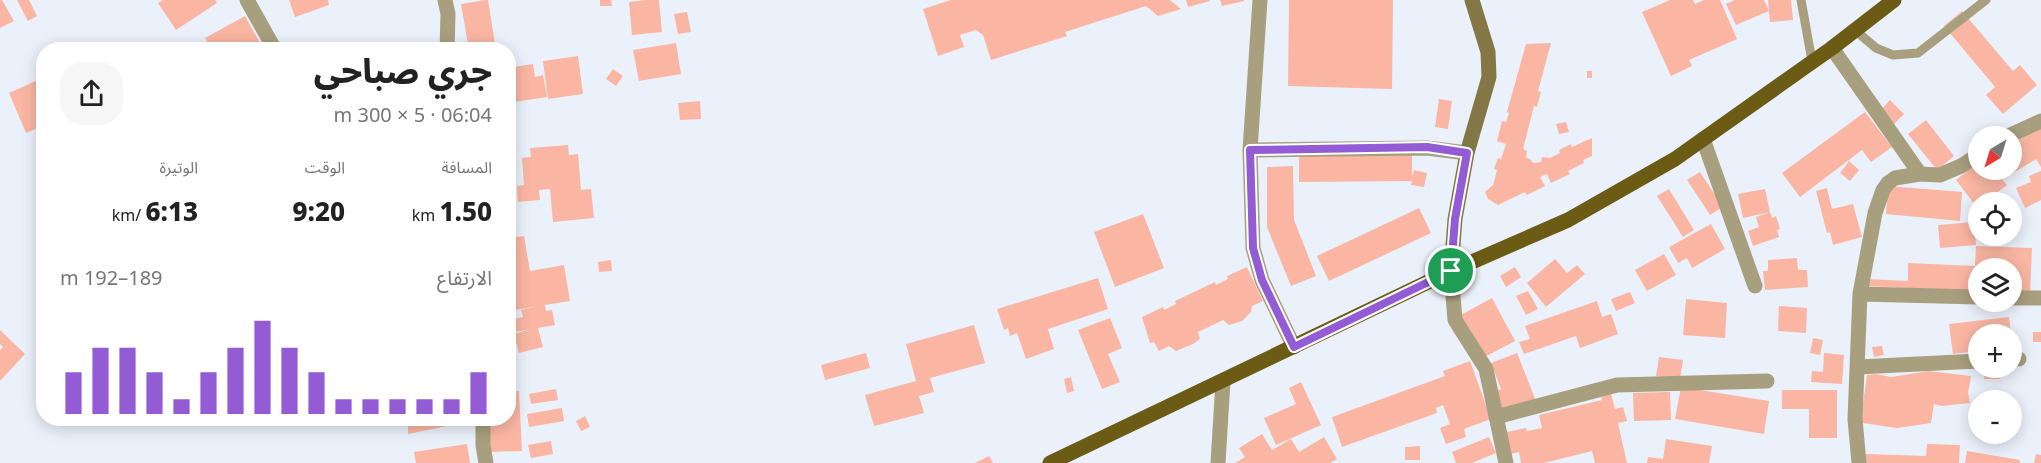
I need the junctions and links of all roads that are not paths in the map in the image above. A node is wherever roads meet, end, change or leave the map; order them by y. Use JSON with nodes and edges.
{"nodes":[{"id":1,"x":247,"y":0,"type":"edge"},
{"id":2,"x":445,"y":0,"type":"edge"},
{"id":3,"x":1260,"y":0,"type":"edge"},
{"id":4,"x":1472,"y":0,"type":"edge"},
{"id":5,"x":1801,"y":0,"type":"edge"},
{"id":6,"x":1894,"y":0,"type":"edge"},
{"id":7,"x":1986,"y":0,"type":"edge"},
{"id":8,"x":1856,"y":31,"type":"junction"},
{"id":9,"x":271,"y":42,"type":"edge"},
{"id":10,"x":447,"y":42,"type":"edge"},
{"id":11,"x":1832,"y":48,"type":"junction"},
{"id":12,"x":1812,"y":61,"type":"junction"},
{"id":13,"x":2041,"y":121,"type":"edge"},
{"id":14,"x":2022,"y":130,"type":"edge"},
{"id":15,"x":1703,"y":139,"type":"junction"},
{"id":16,"x":1250,"y":150,"type":"junction"},
{"id":17,"x":1467,"y":153,"type":"junction"},
{"id":18,"x":1968,"y":161,"type":"edge"},
{"id":19,"x":1920,"y":174,"type":"junction"},
{"id":20,"x":1451,"y":271,"type":"junction"},
{"id":21,"x":1755,"y":286,"type":"dead end"},
{"id":22,"x":1860,"y":294,"type":"junction"},
{"id":23,"x":1968,"y":297,"type":"edge"},
{"id":24,"x":2022,"y":298,"type":"edge"},
{"id":25,"x":2041,"y":298,"type":"edge"},
{"id":26,"x":1294,"y":347,"type":"junction"},
{"id":27,"x":1968,"y":362,"type":"edge"},
{"id":28,"x":1858,"y":367,"type":"junction"},
{"id":29,"x":1223,"y":381,"type":"junction"},
{"id":30,"x":1767,"y":381,"type":"dead end"},
{"id":31,"x":1496,"y":417,"type":"junction"},
{"id":32,"x":483,"y":426,"type":"edge"},
{"id":33,"x":486,"y":463,"type":"edge"},
{"id":34,"x":1050,"y":463,"type":"edge"},
{"id":35,"x":1218,"y":463,"type":"edge"},
{"id":36,"x":1506,"y":463,"type":"edge"},
{"id":37,"x":1859,"y":463,"type":"edge"}],
"edges":[{"from":1,"to":9,"type":"street"},
{"from":2,"to":10,"type":"street"},
{"from":3,"to":16,"type":"street"},
{"from":4,"to":17,"type":"street"},
{"from":5,"to":12,"type":"lane"},
{"from":6,"to":8,"type":"main road"},
{"from":7,"to":8,"type":"lane"},
{"from":8,"to":11,"type":"main road"},
{"from":11,"to":12,"type":"main road"},
{"from":11,"to":19,"type":"street"},
{"from":12,"to":15,"type":"main road"},
{"from":13,"to":14,"type":"street"},
{"from":15,"to":20,"type":"main road"},
{"from":15,"to":21,"type":"street"},
{"from":16,"to":17,"type":"street"},
{"from":16,"to":26,"type":"street"},
{"from":17,"to":20,"type":"street"},
{"from":18,"to":19,"type":"street"},
{"from":19,"to":22,"type":"street"},
{"from":20,"to":26,"type":"main road"},
{"from":20,"to":31,"type":"street"},
{"from":22,"to":23,"type":"street"},
{"from":22,"to":28,"type":"street"},
{"from":24,"to":25,"type":"street"},
{"from":26,"to":29,"type":"main road"},
{"from":27,"to":28,"type":"street"},
{"from":28,"to":37,"type":"street"},
{"from":29,"to":34,"type":"main road"},
{"from":29,"to":35,"type":"street"},
{"from":30,"to":31,"type":"street"},
{"from":31,"to":36,"type":"street"},
{"from":32,"to":33,"type":"street"}]}
